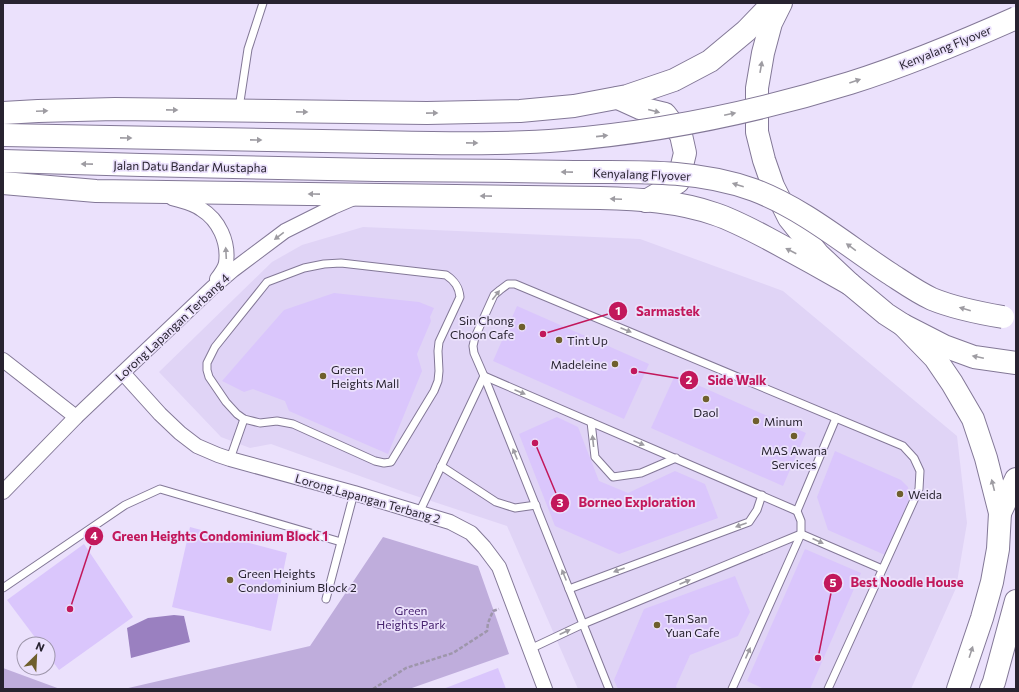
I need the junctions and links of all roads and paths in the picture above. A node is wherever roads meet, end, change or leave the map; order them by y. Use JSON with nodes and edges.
{"nodes":[{"id":1,"x":263,"y":3,"type":"edge"},
{"id":2,"x":774,"y":3,"type":"edge"},
{"id":3,"x":782,"y":3,"type":"edge"},
{"id":4,"x":1016,"y":18,"type":"edge"},
{"id":5,"x":618,"y":98,"type":"junction"},
{"id":6,"x":239,"y":111,"type":"junction"},
{"id":7,"x":3,"y":113,"type":"edge"},
{"id":8,"x":3,"y":135,"type":"edge"},
{"id":9,"x":3,"y":161,"type":"edge"},
{"id":10,"x":378,"y":170,"type":"joint"},
{"id":11,"x":3,"y":183,"type":"edge"},
{"id":12,"x":143,"y":192,"type":"junction"},
{"id":13,"x":364,"y":194,"type":"junction"},
{"id":14,"x":646,"y":201,"type":"junction"},
{"id":15,"x":850,"y":284,"type":"junction"},
{"id":16,"x":212,"y":288,"type":"junction"},
{"id":17,"x":1009,"y":318,"type":"edge"},
{"id":18,"x":903,"y":325,"type":"junction"},
{"id":19,"x":3,"y":360,"type":"edge"},
{"id":20,"x":1016,"y":363,"type":"edge"},
{"id":21,"x":123,"y":373,"type":"junction"},
{"id":22,"x":484,"y":376,"type":"junction"},
{"id":23,"x":76,"y":417,"type":"junction"},
{"id":24,"x":836,"y":418,"type":"junction"},
{"id":25,"x":244,"y":419,"type":"junction"},
{"id":26,"x":591,"y":422,"type":"junction"},
{"id":27,"x":676,"y":458,"type":"junction"},
{"id":28,"x":230,"y":459,"type":"junction"},
{"id":29,"x":441,"y":466,"type":"junction"},
{"id":30,"x":1016,"y":480,"type":"edge"},
{"id":31,"x":3,"y":492,"type":"edge"},
{"id":32,"x":354,"y":493,"type":"junction"},
{"id":33,"x":762,"y":496,"type":"junction"},
{"id":34,"x":536,"y":505,"type":"junction"},
{"id":35,"x":797,"y":511,"type":"junction"},
{"id":36,"x":419,"y":513,"type":"junction"},
{"id":37,"x":1000,"y":513,"type":"junction"},
{"id":38,"x":801,"y":534,"type":"junction"},
{"id":39,"x":341,"y":542,"type":"junction"},
{"id":40,"x":882,"y":570,"type":"junction"},
{"id":41,"x":3,"y":588,"type":"edge"},
{"id":42,"x":569,"y":589,"type":"junction"},
{"id":43,"x":326,"y":598,"type":"dead end"},
{"id":44,"x":1016,"y":601,"type":"edge"},
{"id":45,"x":512,"y":603,"type":"junction"},
{"id":46,"x":583,"y":624,"type":"junction"},
{"id":47,"x":530,"y":648,"type":"junction"},
{"id":48,"x":992,"y":685,"type":"edge"},
{"id":49,"x":373,"y":689,"type":"edge"},
{"id":50,"x":545,"y":689,"type":"edge"},
{"id":51,"x":609,"y":689,"type":"edge"},
{"id":52,"x":732,"y":689,"type":"edge"},
{"id":53,"x":828,"y":689,"type":"edge"},
{"id":54,"x":958,"y":689,"type":"edge"}],
"edges":[{"from":1,"to":6,"type":"lane"},
{"from":2,"to":5,"type":"main road"},
{"from":15,"to":3,"type":"main road","one_way":true},
{"from":8,"to":4,"type":"main road","name":"Kenyalang Flyover","one_way":true,"bridge":true},
{"from":6,"to":5,"type":"main road","one_way":true},
{"from":5,"to":14,"type":"main road","one_way":true},
{"from":7,"to":6,"type":"main road","one_way":true},
{"from":10,"to":9,"type":"main road","name":"Jalan Datu Bandar Mustapha","one_way":true},
{"from":17,"to":10,"type":"main road","name":"Kenyalang Flyover","one_way":true,"bridge":true},
{"from":11,"to":12,"type":"main road"},
{"from":13,"to":12,"type":"main road","one_way":true},
{"from":16,"to":12,"type":"street","one_way":true},
{"from":14,"to":13,"type":"main road","one_way":true},
{"from":13,"to":16,"type":"street","name":"Lorong Lapangan Terbang 4","one_way":true},
{"from":15,"to":14,"type":"main road","one_way":true},
{"from":15,"to":18,"type":"main road"},
{"from":16,"to":21,"type":"street","name":"Lorong Lapangan Terbang 4"},
{"from":20,"to":18,"type":"main road","one_way":true},
{"from":37,"to":18,"type":"main road","one_way":true},
{"from":19,"to":23,"type":"street"},
{"from":21,"to":23,"type":"street","name":"Lorong Lapangan Terbang 4"},
{"from":21,"to":28,"type":"street","name":"Lorong Lapangan Terbang 2"},
{"from":22,"to":24,"type":"lane","one_way":true},
{"from":22,"to":26,"type":"lane","one_way":true},
{"from":22,"to":29,"type":"lane"},
{"from":34,"to":22,"type":"lane","one_way":true},
{"from":23,"to":31,"type":"street","name":"Lorong Lapangan Terbang 4"},
{"from":24,"to":35,"type":"lane"},
{"from":24,"to":40,"type":"lane"},
{"from":25,"to":25,"type":"lane"},
{"from":25,"to":28,"type":"lane"},
{"from":26,"to":27,"type":"lane","one_way":true},
{"from":27,"to":26,"type":"lane","one_way":true},
{"from":27,"to":33,"type":"lane"},
{"from":28,"to":32,"type":"street","name":"Lorong Lapangan Terbang 2"},
{"from":29,"to":34,"type":"lane"},
{"from":29,"to":36,"type":"lane"},
{"from":30,"to":37,"type":"main road"},
{"from":32,"to":36,"type":"street","name":"Lorong Lapangan Terbang 2"},
{"from":32,"to":39,"type":"lane"},
{"from":33,"to":35,"type":"lane"},
{"from":33,"to":42,"type":"lane","one_way":true},
{"from":42,"to":34,"type":"lane","one_way":true},
{"from":35,"to":38,"type":"lane"},
{"from":36,"to":45,"type":"street","name":"Lorong Lapangan Terbang 2"},
{"from":54,"to":37,"type":"main road","one_way":true},
{"from":38,"to":40,"type":"lane","one_way":true},
{"from":46,"to":38,"type":"lane","one_way":true},
{"from":52,"to":38,"type":"lane","one_way":true},
{"from":39,"to":41,"type":"lane"},
{"from":39,"to":43,"type":"lane"},
{"from":40,"to":53,"type":"lane"},
{"from":42,"to":46,"type":"lane"},
{"from":44,"to":48,"type":"main road"},
{"from":45,"to":47,"type":"street","name":"Lorong Lapangan Terbang 2"},
{"from":45,"to":49,"type":"path"},
{"from":47,"to":46,"type":"lane","one_way":true},
{"from":46,"to":51,"type":"lane"},
{"from":47,"to":50,"type":"street","name":"Lorong Lapangan Terbang 2"}]}
